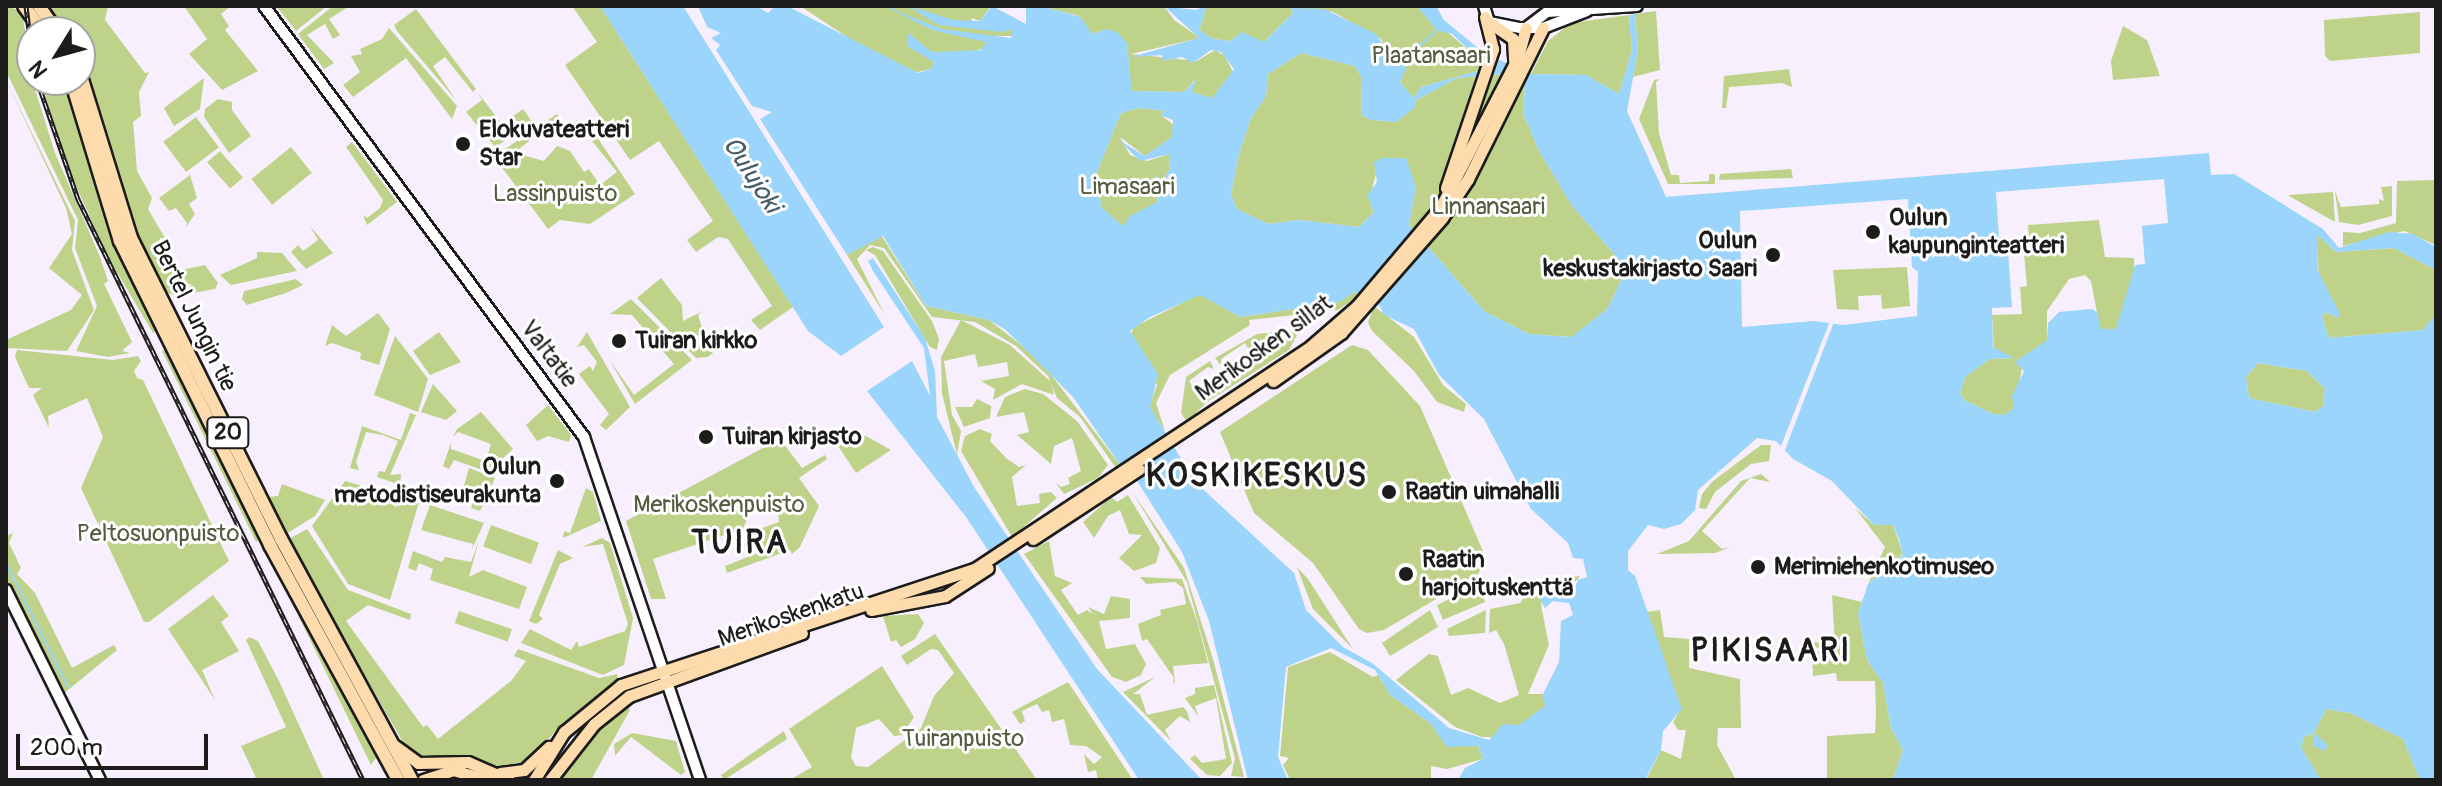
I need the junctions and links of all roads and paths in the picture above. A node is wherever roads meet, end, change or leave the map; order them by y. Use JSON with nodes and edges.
{"nodes":[{"id":1,"x":264,"y":6,"type":"edge"},
{"id":2,"x":1637,"y":6,"type":"edge"},
{"id":3,"x":1547,"y":9,"type":"edge"},
{"id":4,"x":1587,"y":11,"type":"junction"},
{"id":5,"x":1486,"y":15,"type":"edge"},
{"id":6,"x":1526,"y":28,"type":"junction"},
{"id":7,"x":1543,"y":28,"type":"junction"},
{"id":8,"x":1520,"y":58,"type":"junction"},
{"id":9,"x":1510,"y":86,"type":"junction"},
{"id":10,"x":76,"y":96,"type":"edge"},
{"id":11,"x":87,"y":96,"type":"edge"},
{"id":12,"x":1439,"y":213,"type":"junction"},
{"id":13,"x":977,"y":572,"type":"junction"},
{"id":14,"x":922,"y":586,"type":"joint"},
{"id":15,"x":6,"y":590,"type":"edge"},
{"id":16,"x":932,"y":601,"type":"joint"},
{"id":17,"x":664,"y":668,"type":"junction"},
{"id":18,"x":668,"y":680,"type":"junction"},
{"id":19,"x":564,"y":732,"type":"junction"},
{"id":20,"x":392,"y":743,"type":"junction"},
{"id":21,"x":447,"y":767,"type":"junction"},
{"id":22,"x":492,"y":776,"type":"edge"},
{"id":23,"x":100,"y":780,"type":"edge"},
{"id":24,"x":398,"y":780,"type":"edge"},
{"id":25,"x":411,"y":780,"type":"edge"},
{"id":26,"x":423,"y":780,"type":"edge"},
{"id":27,"x":438,"y":780,"type":"edge"},
{"id":28,"x":509,"y":780,"type":"edge"},
{"id":29,"x":534,"y":780,"type":"edge"},
{"id":30,"x":550,"y":780,"type":"edge"},
{"id":31,"x":700,"y":780,"type":"edge"}],
"edges":[{"from":1,"to":17,"type":"street","name":"Valtatie"},
{"from":2,"to":4,"type":"street"},
{"from":3,"to":4,"type":"street"},
{"from":3,"to":6,"type":"street"},
{"from":3,"to":7,"type":"street","name":"Merikosken sillat"},
{"from":4,"to":7,"type":"street"},
{"from":5,"to":6,"type":"street"},
{"from":5,"to":8,"type":"main road"},
{"from":5,"to":12,"type":"main road"},
{"from":6,"to":7,"type":"street"},
{"from":6,"to":8,"type":"main road","name":"Merikosken sillat"},
{"from":7,"to":8,"type":"main road","name":"Merikosken sillat"},
{"from":8,"to":9,"type":"main road","name":"Merikosken sillat"},
{"from":8,"to":9,"type":"main road","name":"Merikosken sillat"},
{"from":9,"to":12,"type":"main road","name":"Merikosken sillat"},
{"from":10,"to":24,"type":"highway","name":"Bertel Jungin tie","number":"20"},
{"from":11,"to":20,"type":"highway","name":"Bertel Jungin tie","number":"20"},
{"from":12,"to":13,"type":"main road","name":"Merikosken sillat"},
{"from":13,"to":14,"type":"main road","name":"Merikosken sillat"},
{"from":13,"to":16,"type":"main road","name":"Merikosken sillat"},
{"from":14,"to":17,"type":"main road","name":"Merikoskenkatu"},
{"from":15,"to":23,"type":"street"},
{"from":16,"to":18,"type":"main road","name":"Merikoskenkatu"},
{"from":17,"to":18,"type":"street","name":"Valtatie"},
{"from":17,"to":19,"type":"main road","name":"Merikoskenkatu"},
{"from":18,"to":30,"type":"main road","name":"Merikoskenkatu"},
{"from":18,"to":31,"type":"street","name":"Valtatie"},
{"from":19,"to":22,"type":"main road"},
{"from":19,"to":29,"type":"main road"},
{"from":20,"to":21,"type":"main road"},
{"from":20,"to":25,"type":"highway","name":"Bertel Jungin tie","number":"20"},
{"from":21,"to":22,"type":"main road"},
{"from":21,"to":25,"type":"main road"},
{"from":21,"to":26,"type":"main road"},
{"from":21,"to":27,"type":"street"},
{"from":22,"to":28,"type":"main road"}]}
